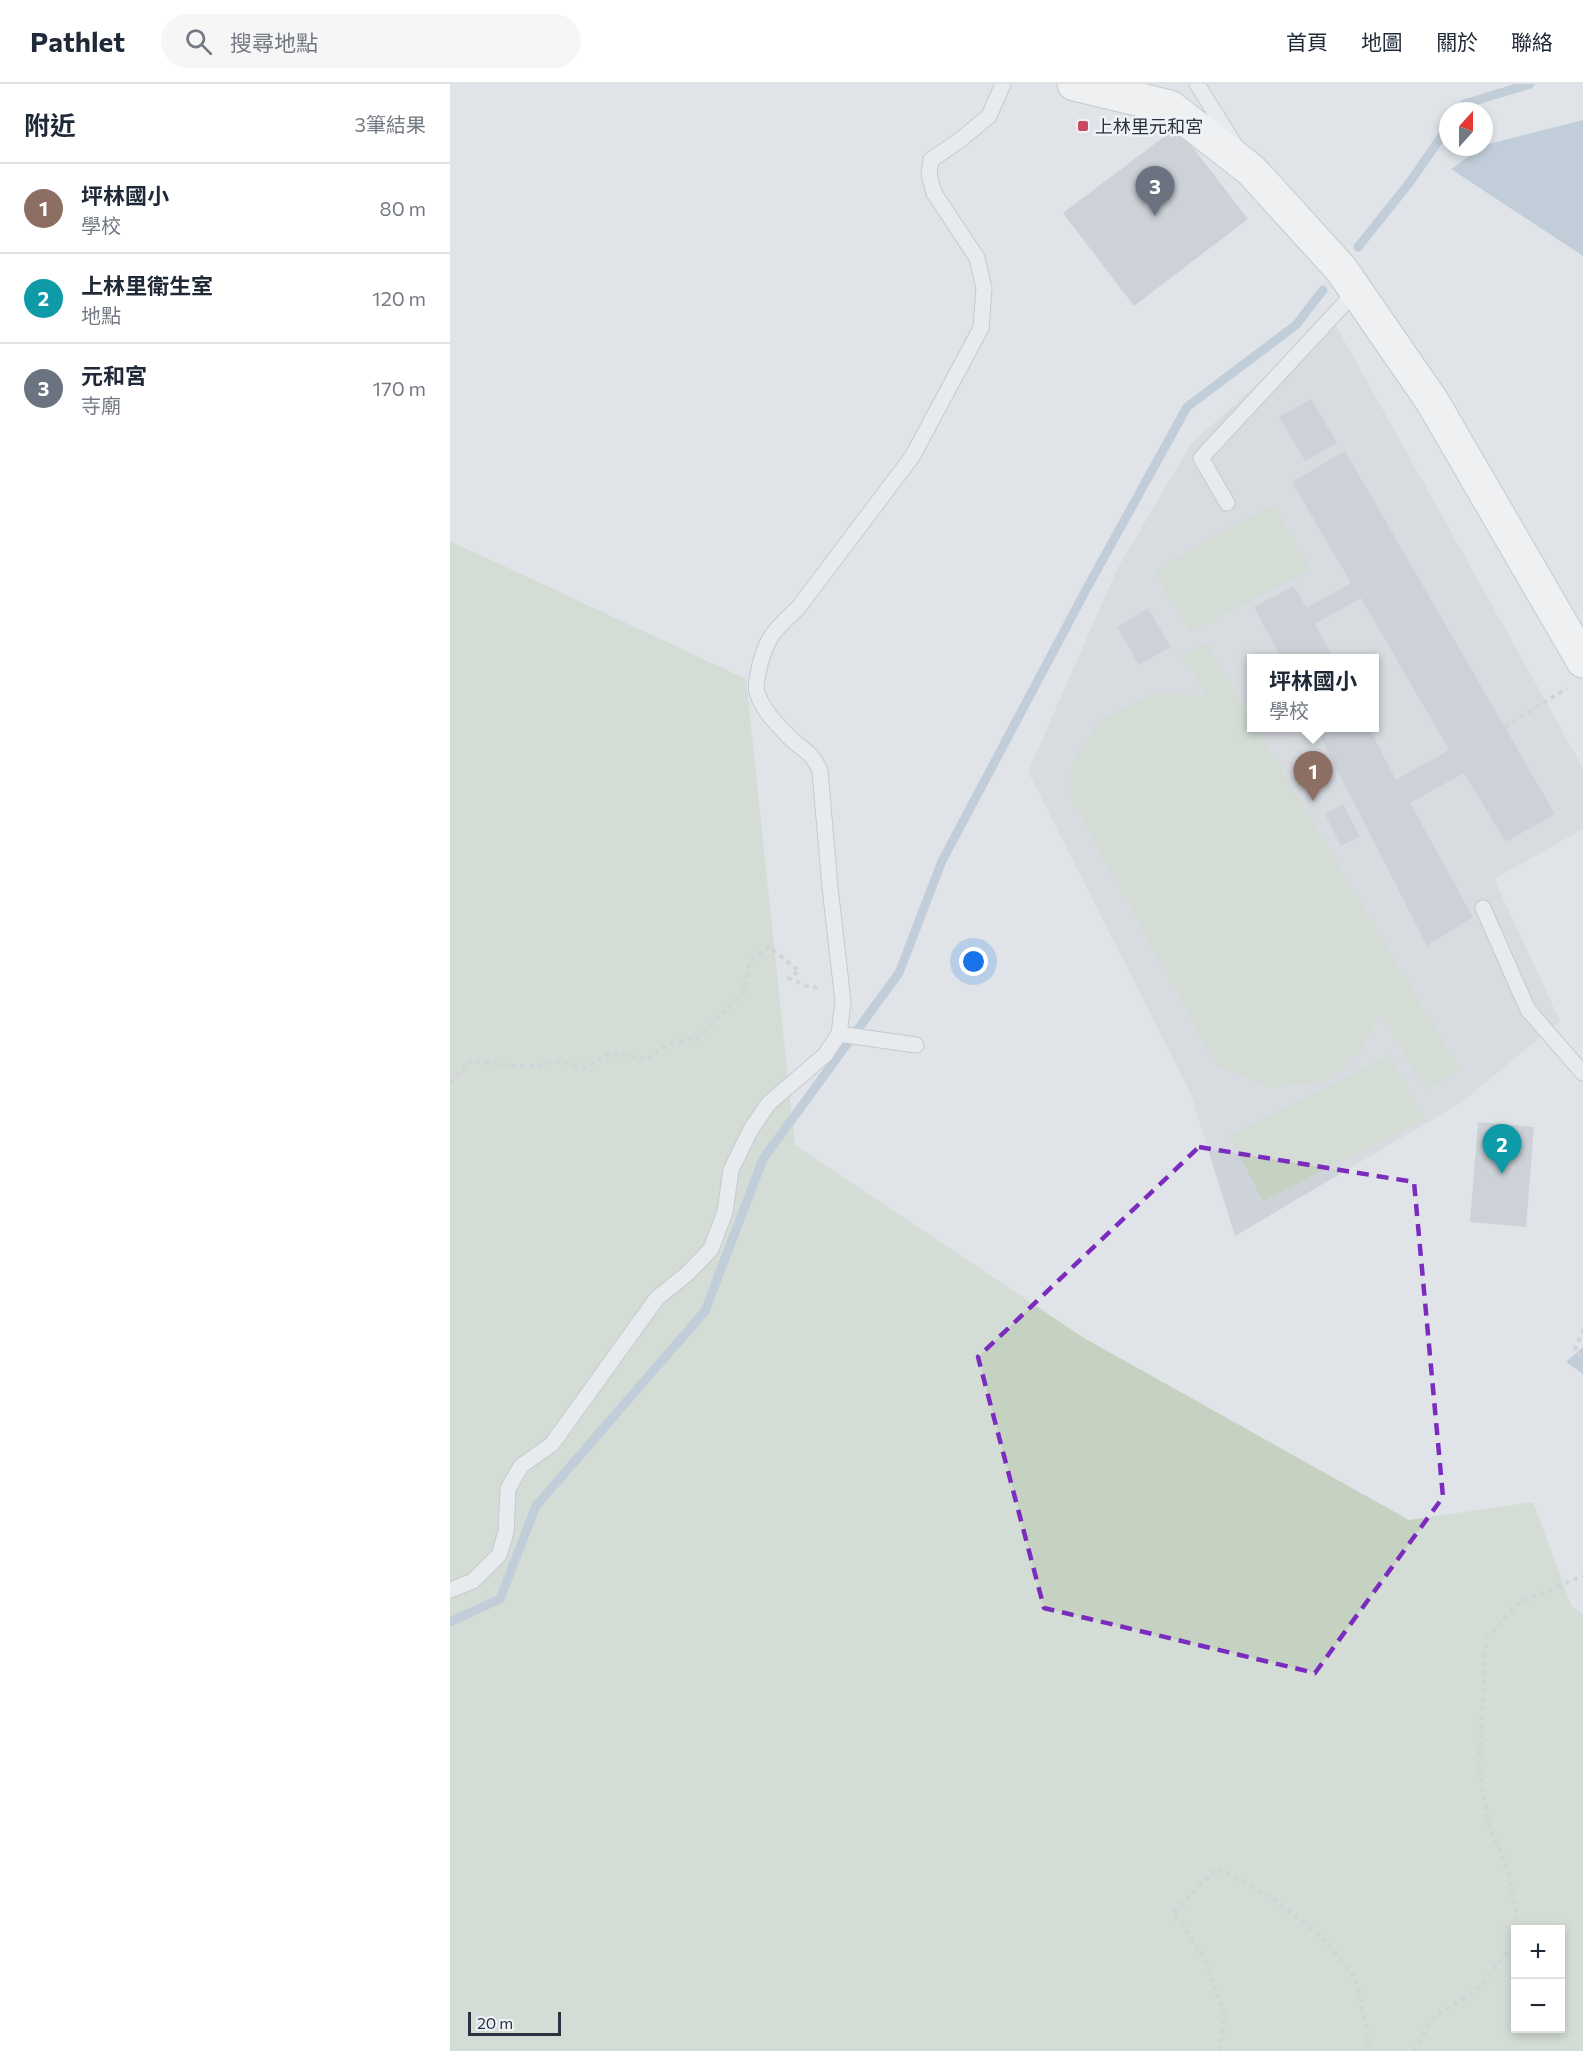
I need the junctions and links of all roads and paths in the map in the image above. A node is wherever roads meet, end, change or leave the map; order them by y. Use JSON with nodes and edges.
{"nodes":[{"id":1,"x":1003,"y":84,"type":"edge"},
{"id":2,"x":1074,"y":84,"type":"edge"},
{"id":3,"x":1197,"y":84,"type":"edge"},
{"id":4,"x":1251,"y":170,"type":"junction"},
{"id":5,"x":1356,"y":291,"type":"junction"},
{"id":6,"x":1227,"y":503,"type":"dead end"},
{"id":7,"x":1578,"y":673,"type":"edge"},
{"id":8,"x":1505,"y":727,"type":"dead end"},
{"id":9,"x":1483,"y":908,"type":"dead end"},
{"id":10,"x":841,"y":986,"type":"junction"},
{"id":11,"x":839,"y":1034,"type":"junction"},
{"id":12,"x":916,"y":1045,"type":"dead end"},
{"id":13,"x":1583,"y":1073,"type":"edge"},
{"id":14,"x":450,"y":1083,"type":"edge"},
{"id":15,"x":1583,"y":1329,"type":"edge"},
{"id":16,"x":1583,"y":1358,"type":"edge"},
{"id":17,"x":1583,"y":1576,"type":"edge"},
{"id":18,"x":450,"y":1590,"type":"edge"},
{"id":19,"x":1518,"y":1925,"type":"edge"},
{"id":20,"x":1511,"y":1947,"type":"edge"},
{"id":21,"x":1219,"y":2051,"type":"edge"},
{"id":22,"x":1368,"y":2051,"type":"edge"},
{"id":23,"x":1413,"y":2051,"type":"edge"}],
"edges":[{"from":1,"to":10,"type":"lane"},
{"from":2,"to":4,"type":"street"},
{"from":3,"to":4,"type":"lane"},
{"from":4,"to":5,"type":"street"},
{"from":5,"to":6,"type":"lane"},
{"from":5,"to":7,"type":"street"},
{"from":7,"to":8,"type":"path"},
{"from":9,"to":13,"type":"lane"},
{"from":10,"to":11,"type":"lane"},
{"from":10,"to":14,"type":"path"},
{"from":11,"to":12,"type":"lane"},
{"from":11,"to":18,"type":"lane"},
{"from":15,"to":16,"type":"path"},
{"from":17,"to":19,"type":"path"},
{"from":20,"to":23,"type":"path"},
{"from":21,"to":22,"type":"path"}]}
